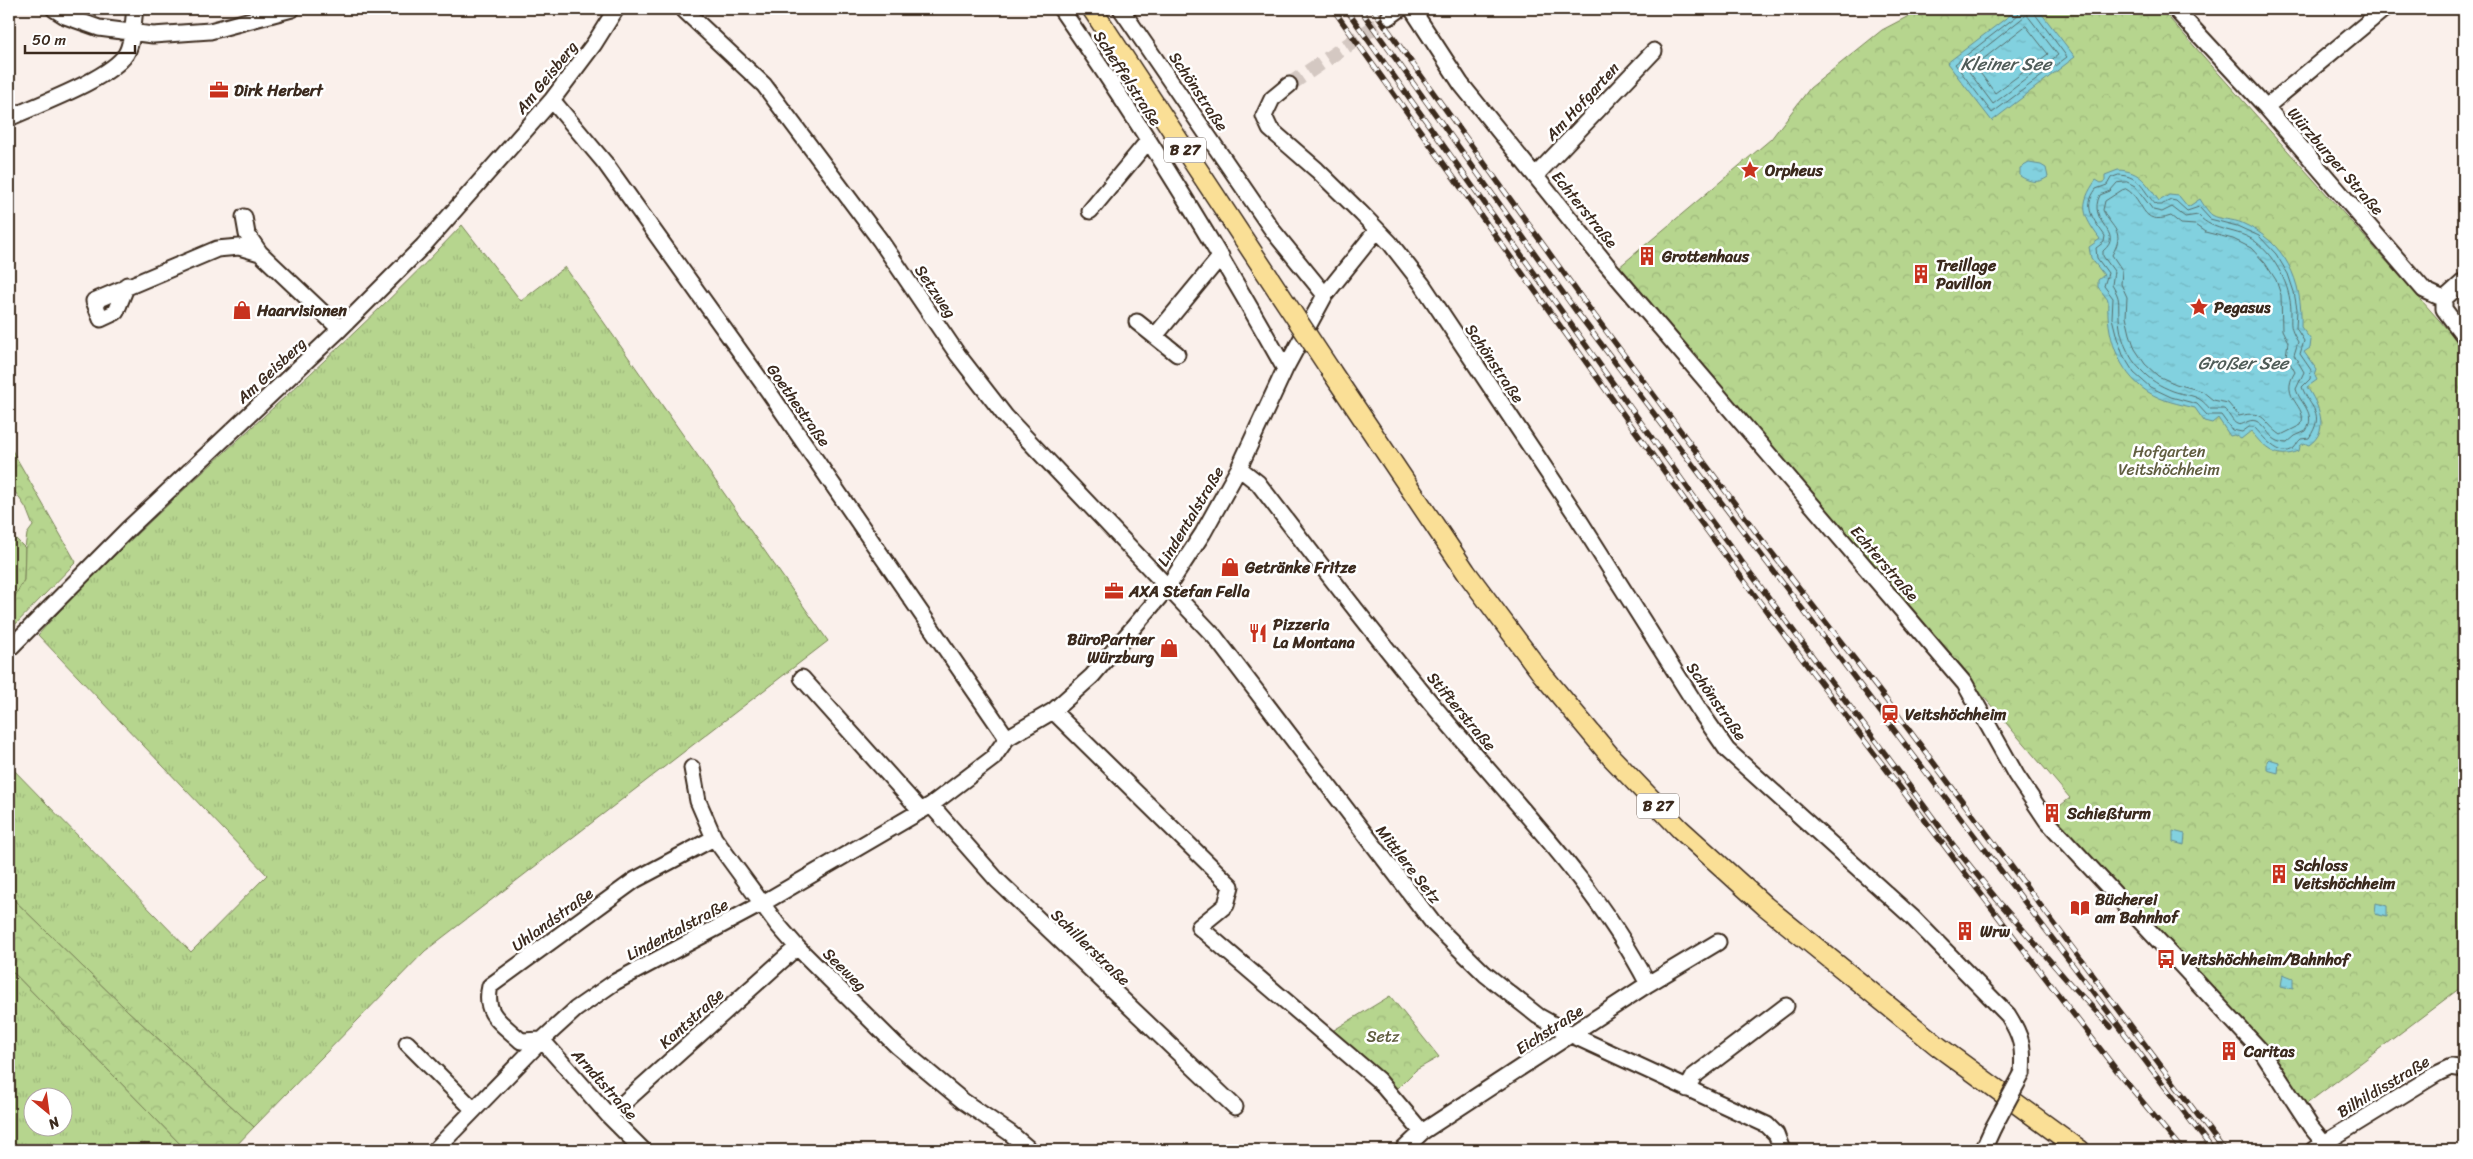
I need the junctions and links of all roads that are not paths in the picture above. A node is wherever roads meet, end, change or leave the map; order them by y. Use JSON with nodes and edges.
{"nodes":[{"id":1,"x":54,"y":9,"type":"edge"},
{"id":2,"x":135,"y":9,"type":"edge"},
{"id":3,"x":292,"y":9,"type":"edge"},
{"id":4,"x":616,"y":9,"type":"edge"},
{"id":5,"x":683,"y":9,"type":"edge"},
{"id":6,"x":1061,"y":9,"type":"edge"},
{"id":7,"x":1092,"y":9,"type":"edge"},
{"id":8,"x":1121,"y":9,"type":"edge"},
{"id":9,"x":1412,"y":9,"type":"edge"},
{"id":10,"x":2175,"y":9,"type":"edge"},
{"id":11,"x":2384,"y":9,"type":"edge"},
{"id":12,"x":132,"y":31,"type":"junction"},
{"id":13,"x":1654,"y":51,"type":"dead end"},
{"id":14,"x":1289,"y":85,"type":"tunnel mouth"},
{"id":15,"x":552,"y":100,"type":"junction"},
{"id":16,"x":2266,"y":107,"type":"junction"},
{"id":17,"x":9,"y":118,"type":"edge"},
{"id":18,"x":1148,"y":141,"type":"junction"},
{"id":19,"x":1535,"y":176,"type":"junction"},
{"id":20,"x":1090,"y":211,"type":"dead end"},
{"id":21,"x":244,"y":217,"type":"dead end"},
{"id":22,"x":1377,"y":230,"type":"junction"},
{"id":23,"x":260,"y":253,"type":"junction"},
{"id":24,"x":1221,"y":256,"type":"junction"},
{"id":25,"x":2464,"y":281,"type":"edge"},
{"id":26,"x":127,"y":285,"type":"dead end"},
{"id":27,"x":1325,"y":295,"type":"junction"},
{"id":28,"x":2444,"y":299,"type":"junction"},
{"id":29,"x":1137,"y":322,"type":"dead end"},
{"id":30,"x":340,"y":329,"type":"junction"},
{"id":31,"x":1155,"y":336,"type":"junction"},
{"id":32,"x":2464,"y":336,"type":"edge"},
{"id":33,"x":1177,"y":354,"type":"dead end"},
{"id":34,"x":1285,"y":369,"type":"junction"},
{"id":35,"x":1239,"y":468,"type":"junction"},
{"id":36,"x":1167,"y":588,"type":"junction"},
{"id":37,"x":9,"y":649,"type":"edge"},
{"id":38,"x":802,"y":678,"type":"dead end"},
{"id":39,"x":1052,"y":711,"type":"junction"},
{"id":40,"x":1007,"y":738,"type":"junction"},
{"id":41,"x":692,"y":768,"type":"dead end"},
{"id":42,"x":926,"y":808,"type":"junction"},
{"id":43,"x":714,"y":838,"type":"junction"},
{"id":44,"x":763,"y":903,"type":"junction"},
{"id":45,"x":1718,"y":942,"type":"dead end"},
{"id":46,"x":797,"y":946,"type":"junction"},
{"id":47,"x":1648,"y":984,"type":"junction"},
{"id":48,"x":1786,"y":1006,"type":"dead end"},
{"id":49,"x":1572,"y":1035,"type":"junction"},
{"id":50,"x":542,"y":1040,"type":"junction"},
{"id":51,"x":407,"y":1043,"type":"dead end"},
{"id":52,"x":2464,"y":1070,"type":"edge"},
{"id":53,"x":1687,"y":1089,"type":"junction"},
{"id":54,"x":1234,"y":1107,"type":"dead end"},
{"id":55,"x":473,"y":1109,"type":"junction"},
{"id":56,"x":609,"y":1116,"type":"junction"},
{"id":57,"x":1422,"y":1132,"type":"junction"},
{"id":58,"x":2322,"y":1148,"type":"edge"},
{"id":59,"x":435,"y":1150,"type":"edge"},
{"id":60,"x":643,"y":1150,"type":"edge"},
{"id":61,"x":1030,"y":1150,"type":"edge"},
{"id":62,"x":1403,"y":1150,"type":"edge"},
{"id":63,"x":1782,"y":1150,"type":"edge"},
{"id":64,"x":1983,"y":1150,"type":"edge"},
{"id":65,"x":2080,"y":1150,"type":"edge"}],
"edges":[{"from":1,"to":12,"type":"street"},
{"from":2,"to":12,"type":"street"},
{"from":3,"to":12,"type":"street"},
{"from":4,"to":15,"type":"street","name":"Am Geisberg"},
{"from":5,"to":36,"type":"street","name":"Setzweg"},
{"from":6,"to":18,"type":"street","name":"Scheffelstraße"},
{"from":7,"to":65,"type":"main road","number":"B 27","bridge":true},
{"from":8,"to":27,"type":"street","name":"Schönstraße"},
{"from":9,"to":19,"type":"street","name":"Echterstraße"},
{"from":10,"to":16,"type":"street","name":"Würzburger Straße"},
{"from":11,"to":16,"type":"street"},
{"from":12,"to":17,"type":"street"},
{"from":13,"to":19,"type":"street","name":"Am Hofgarten"},
{"from":14,"to":22,"type":"street","name":"Schönstraße"},
{"from":15,"to":30,"type":"street","name":"Am Geisberg"},
{"from":15,"to":40,"type":"street","name":"Goethestraße"},
{"from":16,"to":28,"type":"street","name":"Würzburger Straße"},
{"from":18,"to":20,"type":"street","name":"Scheffelstraße"},
{"from":18,"to":24,"type":"street","name":"Scheffelstraße"},
{"from":19,"to":58,"type":"street","name":"Echterstraße"},
{"from":21,"to":23,"type":"street"},
{"from":22,"to":27,"type":"street"},
{"from":22,"to":64,"type":"street","name":"Schönstraße","bridge":true},
{"from":23,"to":26,"type":"street"},
{"from":23,"to":30,"type":"street"},
{"from":24,"to":31,"type":"street"},
{"from":24,"to":34,"type":"street","name":"Scheffelstraße"},
{"from":25,"to":28,"type":"street"},
{"from":27,"to":34,"type":"street","name":"Lindentalstraße"},
{"from":28,"to":32,"type":"street"},
{"from":29,"to":31,"type":"street"},
{"from":30,"to":37,"type":"street","name":"Am Geisberg"},
{"from":31,"to":33,"type":"street"},
{"from":34,"to":35,"type":"street","name":"Lindentalstraße"},
{"from":35,"to":36,"type":"street","name":"Lindentalstraße"},
{"from":35,"to":47,"type":"street","name":"Stifterstraße"},
{"from":36,"to":39,"type":"street","name":"Lindentalstraße"},
{"from":36,"to":49,"type":"street","name":"Mittlere Setz"},
{"from":38,"to":42,"type":"street"},
{"from":39,"to":40,"type":"street","name":"Lindentalstraße"},
{"from":39,"to":57,"type":"street"},
{"from":40,"to":42,"type":"street","name":"Lindentalstraße"},
{"from":41,"to":43,"type":"street","name":"Seeweg"},
{"from":42,"to":44,"type":"street","name":"Lindentalstraße"},
{"from":42,"to":54,"type":"street","name":"Schillerstraße"},
{"from":43,"to":44,"type":"street","name":"Seeweg"},
{"from":43,"to":50,"type":"street","name":"Uhlandstraße"},
{"from":44,"to":46,"type":"street","name":"Seeweg"},
{"from":44,"to":50,"type":"street","name":"Lindentalstraße"},
{"from":45,"to":47,"type":"street","name":"Eichstraße"},
{"from":46,"to":56,"type":"street","name":"Kantstraße"},
{"from":46,"to":61,"type":"street","name":"Seeweg"},
{"from":47,"to":49,"type":"street","name":"Eichstraße"},
{"from":48,"to":53,"type":"street"},
{"from":49,"to":53,"type":"street","name":"Mittlere Setz"},
{"from":49,"to":57,"type":"street","name":"Eichstraße"},
{"from":50,"to":55,"type":"street","name":"Lindentalstraße"},
{"from":50,"to":56,"type":"street","name":"Arndtstraße"},
{"from":51,"to":55,"type":"street"},
{"from":52,"to":58,"type":"street","name":"Bilhildisstraße"},
{"from":53,"to":63,"type":"street","name":"Mittlere Setz"},
{"from":55,"to":59,"type":"street","name":"Lindentalstraße"},
{"from":56,"to":60,"type":"street","name":"Arndtstraße"},
{"from":57,"to":62,"type":"street","name":"Eichstraße"}]}
